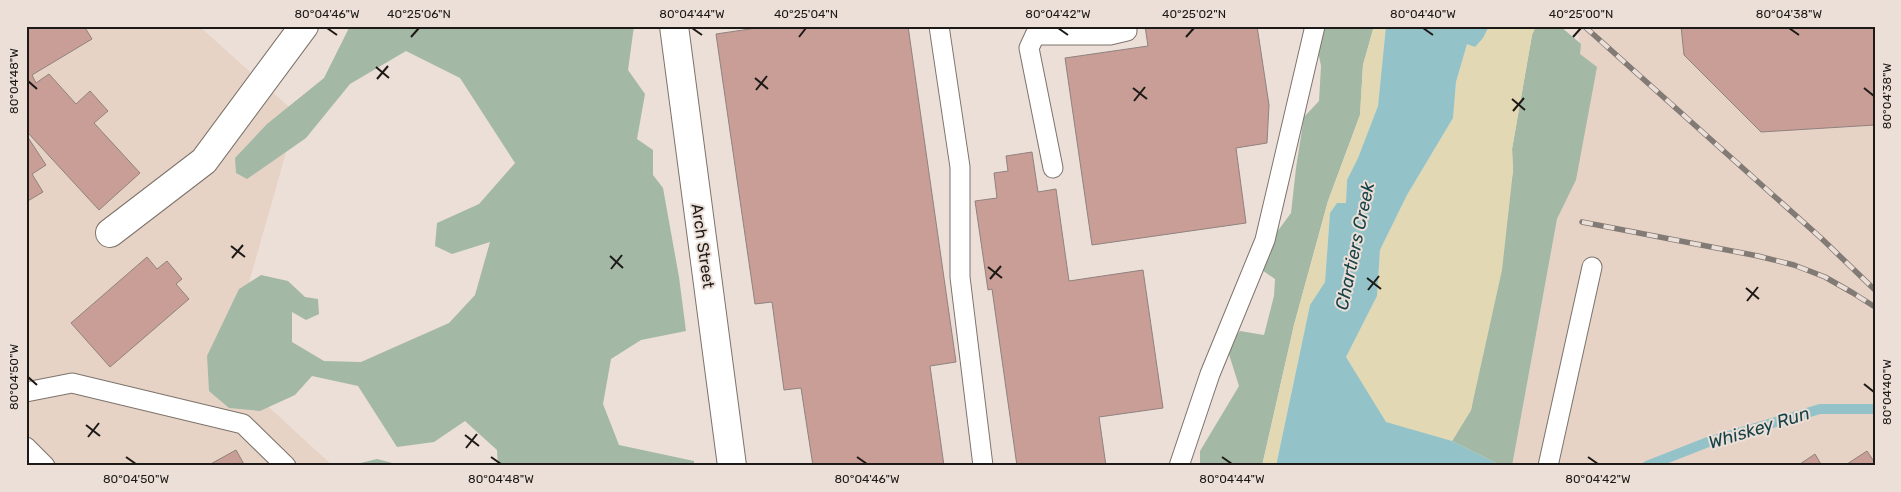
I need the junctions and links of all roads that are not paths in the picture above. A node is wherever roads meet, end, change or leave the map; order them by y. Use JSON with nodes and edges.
{"nodes":[{"id":1,"x":304,"y":26,"type":"edge"},
{"id":2,"x":674,"y":26,"type":"edge"},
{"id":3,"x":940,"y":26,"type":"edge"},
{"id":4,"x":1122,"y":26,"type":"edge"},
{"id":5,"x":1315,"y":26,"type":"edge"},
{"id":6,"x":1053,"y":168,"type":"dead end"},
{"id":7,"x":110,"y":233,"type":"dead end"},
{"id":8,"x":1592,"y":267,"type":"dead end"},
{"id":9,"x":26,"y":392,"type":"edge"},
{"id":10,"x":26,"y":447,"type":"edge"},
{"id":11,"x":45,"y":466,"type":"edge"},
{"id":12,"x":286,"y":466,"type":"edge"},
{"id":13,"x":732,"y":466,"type":"edge"},
{"id":14,"x":983,"y":466,"type":"edge"},
{"id":15,"x":1179,"y":466,"type":"edge"},
{"id":16,"x":1548,"y":466,"type":"edge"}],
"edges":[{"from":1,"to":7,"type":"street"},
{"from":2,"to":13,"type":"street","name":"Arch Street"},
{"from":3,"to":14,"type":"lane"},
{"from":4,"to":6,"type":"lane"},
{"from":5,"to":15,"type":"lane"},
{"from":8,"to":16,"type":"lane"},
{"from":9,"to":12,"type":"lane"},
{"from":10,"to":11,"type":"lane"}]}
